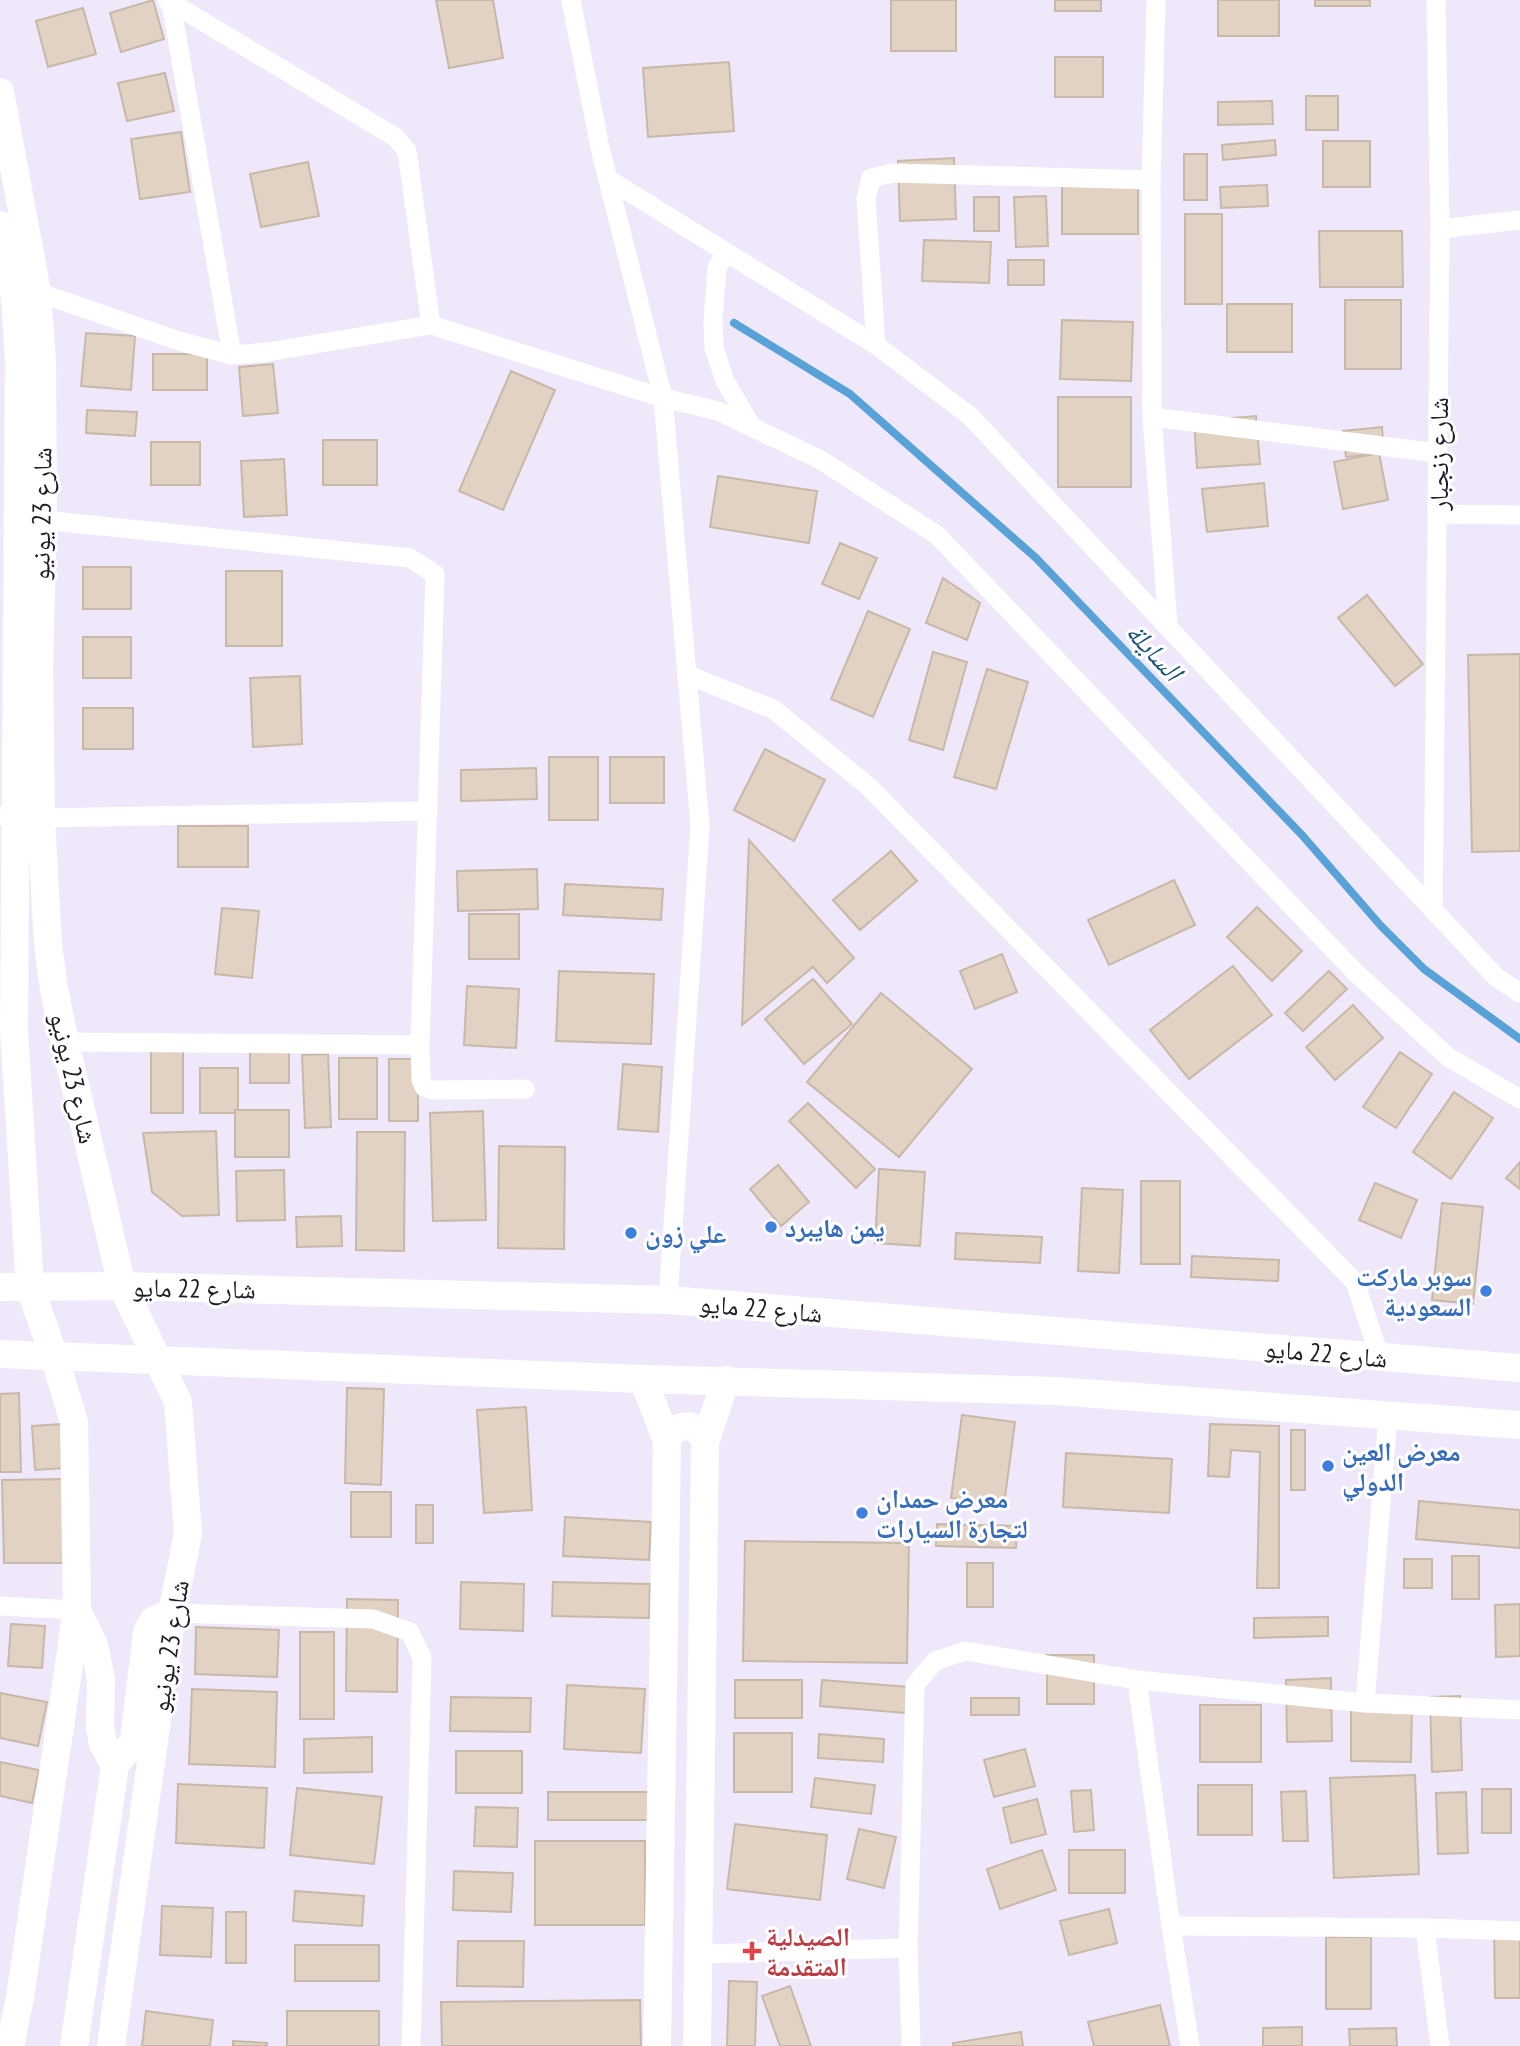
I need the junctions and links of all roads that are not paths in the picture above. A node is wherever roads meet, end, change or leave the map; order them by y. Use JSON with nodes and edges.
{"nodes":[{"id":1,"x":571,"y":0,"type":"edge"},
{"id":2,"x":1156,"y":0,"type":"edge"},
{"id":3,"x":1436,"y":0,"type":"edge"},
{"id":4,"x":169,"y":1,"type":"edge"},
{"id":5,"x":0,"y":92,"type":"edge"},
{"id":6,"x":608,"y":179,"type":"junction"},
{"id":7,"x":1151,"y":180,"type":"junction"},
{"id":8,"x":1520,"y":220,"type":"edge"},
{"id":9,"x":0,"y":225,"type":"edge"},
{"id":10,"x":1440,"y":229,"type":"junction"},
{"id":11,"x":726,"y":252,"type":"junction"},
{"id":12,"x":26,"y":295,"type":"junction"},
{"id":13,"x":431,"y":325,"type":"junction"},
{"id":14,"x":876,"y":345,"type":"junction"},
{"id":15,"x":232,"y":355,"type":"junction"},
{"id":16,"x":663,"y":398,"type":"junction"},
{"id":17,"x":1152,"y":417,"type":"junction"},
{"id":18,"x":752,"y":427,"type":"junction"},
{"id":19,"x":1437,"y":453,"type":"junction"},
{"id":20,"x":1437,"y":514,"type":"junction"},
{"id":21,"x":1520,"y":515,"type":"edge"},
{"id":22,"x":43,"y":520,"type":"junction"},
{"id":23,"x":1168,"y":625,"type":"junction"},
{"id":24,"x":688,"y":675,"type":"junction"},
{"id":25,"x":427,"y":811,"type":"junction"},
{"id":26,"x":18,"y":817,"type":"edge"},
{"id":27,"x":1433,"y":909,"type":"junction"},
{"id":28,"x":1520,"y":993,"type":"edge"},
{"id":29,"x":65,"y":1042,"type":"junction"},
{"id":30,"x":420,"y":1045,"type":"junction"},
{"id":31,"x":525,"y":1089,"type":"dead end"},
{"id":32,"x":1520,"y":1099,"type":"edge"},
{"id":33,"x":122,"y":1286,"type":"junction"},
{"id":34,"x":0,"y":1287,"type":"edge"},
{"id":35,"x":30,"y":1288,"type":"junction"},
{"id":36,"x":668,"y":1300,"type":"junction"},
{"id":37,"x":0,"y":1354,"type":"edge"},
{"id":38,"x":54,"y":1356,"type":"junction"},
{"id":39,"x":1380,"y":1358,"type":"junction"},
{"id":40,"x":159,"y":1359,"type":"junction"},
{"id":41,"x":1520,"y":1368,"type":"edge"},
{"id":42,"x":643,"y":1379,"type":"junction"},
{"id":43,"x":726,"y":1380,"type":"junction"},
{"id":44,"x":1388,"y":1415,"type":"junction"},
{"id":45,"x":1520,"y":1425,"type":"edge"},
{"id":46,"x":667,"y":1442,"type":"junction"},
{"id":47,"x":705,"y":1443,"type":"junction"},
{"id":48,"x":0,"y":1606,"type":"edge"},
{"id":49,"x":77,"y":1609,"type":"junction"},
{"id":50,"x":172,"y":1613,"type":"junction"},
{"id":51,"x":1137,"y":1681,"type":"junction"},
{"id":52,"x":1365,"y":1703,"type":"junction"},
{"id":53,"x":1520,"y":1710,"type":"edge"},
{"id":54,"x":115,"y":1766,"type":"junction"},
{"id":55,"x":1171,"y":1926,"type":"junction"},
{"id":56,"x":1425,"y":1928,"type":"junction"},
{"id":57,"x":1520,"y":1931,"type":"edge"},
{"id":58,"x":908,"y":1948,"type":"junction"},
{"id":59,"x":699,"y":1954,"type":"junction"},
{"id":60,"x":10,"y":1996,"type":"edge"},
{"id":61,"x":10,"y":2046,"type":"edge"},
{"id":62,"x":74,"y":2046,"type":"edge"},
{"id":63,"x":111,"y":2046,"type":"edge"},
{"id":64,"x":411,"y":2046,"type":"edge"},
{"id":65,"x":657,"y":2046,"type":"edge"},
{"id":66,"x":697,"y":2046,"type":"edge"},
{"id":67,"x":911,"y":2046,"type":"edge"},
{"id":68,"x":1190,"y":2046,"type":"edge"},
{"id":69,"x":1440,"y":2046,"type":"edge"}],
"edges":[{"from":1,"to":6,"type":"street"},
{"from":2,"to":7,"type":"street"},
{"from":3,"to":10,"type":"street","name":"شارع زنجبار"},
{"from":4,"to":13,"type":"street"},
{"from":4,"to":15,"type":"street"},
{"from":5,"to":12,"type":"street","name":"شارع 23 يونيو"},
{"from":6,"to":11,"type":"street"},
{"from":6,"to":16,"type":"street"},
{"from":7,"to":14,"type":"street"},
{"from":7,"to":17,"type":"street"},
{"from":8,"to":10,"type":"street"},
{"from":9,"to":12,"type":"street","name":"شارع 23 يونيو"},
{"from":10,"to":19,"type":"street","name":"شارع زنجبار"},
{"from":11,"to":14,"type":"street"},
{"from":11,"to":18,"type":"street"},
{"from":12,"to":15,"type":"street"},
{"from":12,"to":22,"type":"street","name":"شارع 23 يونيو"},
{"from":12,"to":26,"type":"street","name":"شارع 23 يونيو"},
{"from":13,"to":15,"type":"street"},
{"from":13,"to":16,"type":"street"},
{"from":14,"to":23,"type":"street"},
{"from":16,"to":18,"type":"street"},
{"from":16,"to":24,"type":"street"},
{"from":17,"to":19,"type":"street"},
{"from":17,"to":23,"type":"street"},
{"from":18,"to":32,"type":"street"},
{"from":19,"to":20,"type":"street","name":"شارع زنجبار"},
{"from":20,"to":21,"type":"street"},
{"from":20,"to":27,"type":"street","name":"شارع زنجبار"},
{"from":22,"to":25,"type":"street"},
{"from":22,"to":26,"type":"street","name":"شارع 23 يونيو"},
{"from":23,"to":27,"type":"street"},
{"from":24,"to":36,"type":"street"},
{"from":24,"to":39,"type":"street"},
{"from":25,"to":26,"type":"street"},
{"from":25,"to":30,"type":"street"},
{"from":26,"to":29,"type":"street","name":"شارع 23 يونيو"},
{"from":26,"to":35,"type":"street","name":"شارع 23 يونيو"},
{"from":27,"to":28,"type":"street"},
{"from":29,"to":30,"type":"street"},
{"from":29,"to":33,"type":"street","name":"شارع 23 يونيو"},
{"from":30,"to":31,"type":"street"},
{"from":33,"to":35,"type":"street","name":"شارع 22 مايو"},
{"from":33,"to":36,"type":"street","name":"شارع 22 مايو"},
{"from":33,"to":40,"type":"street","name":"شارع 23 يونيو"},
{"from":34,"to":35,"type":"street","name":"شارع 22 مايو"},
{"from":35,"to":38,"type":"street","name":"شارع 23 يونيو"},
{"from":36,"to":39,"type":"street","name":"شارع 22 مايو"},
{"from":37,"to":38,"type":"street"},
{"from":38,"to":40,"type":"street"},
{"from":38,"to":49,"type":"street","name":"شارع 23 يونيو"},
{"from":39,"to":41,"type":"street","name":"شارع 22 مايو"},
{"from":40,"to":42,"type":"street"},
{"from":40,"to":50,"type":"street","name":"شارع 23 يونيو"},
{"from":42,"to":43,"type":"street"},
{"from":42,"to":46,"type":"street"},
{"from":43,"to":44,"type":"street"},
{"from":43,"to":47,"type":"street"},
{"from":44,"to":45,"type":"street"},
{"from":44,"to":52,"type":"street"},
{"from":46,"to":47,"type":"street"},
{"from":46,"to":65,"type":"street"},
{"from":47,"to":59,"type":"street"},
{"from":48,"to":49,"type":"street"},
{"from":49,"to":54,"type":"street"},
{"from":49,"to":60,"type":"street","name":"شارع 23 يونيو"},
{"from":50,"to":54,"type":"street"},
{"from":50,"to":63,"type":"street","name":"شارع 23 يونيو"},
{"from":50,"to":64,"type":"street"},
{"from":51,"to":52,"type":"street"},
{"from":51,"to":55,"type":"street"},
{"from":51,"to":58,"type":"street"},
{"from":52,"to":53,"type":"street"},
{"from":54,"to":62,"type":"street"},
{"from":55,"to":56,"type":"street"},
{"from":55,"to":68,"type":"street"},
{"from":56,"to":57,"type":"street"},
{"from":56,"to":69,"type":"street"},
{"from":58,"to":59,"type":"street"},
{"from":58,"to":67,"type":"street"},
{"from":59,"to":66,"type":"street"},
{"from":60,"to":61,"type":"street","name":"شارع 23 يونيو"}]}
